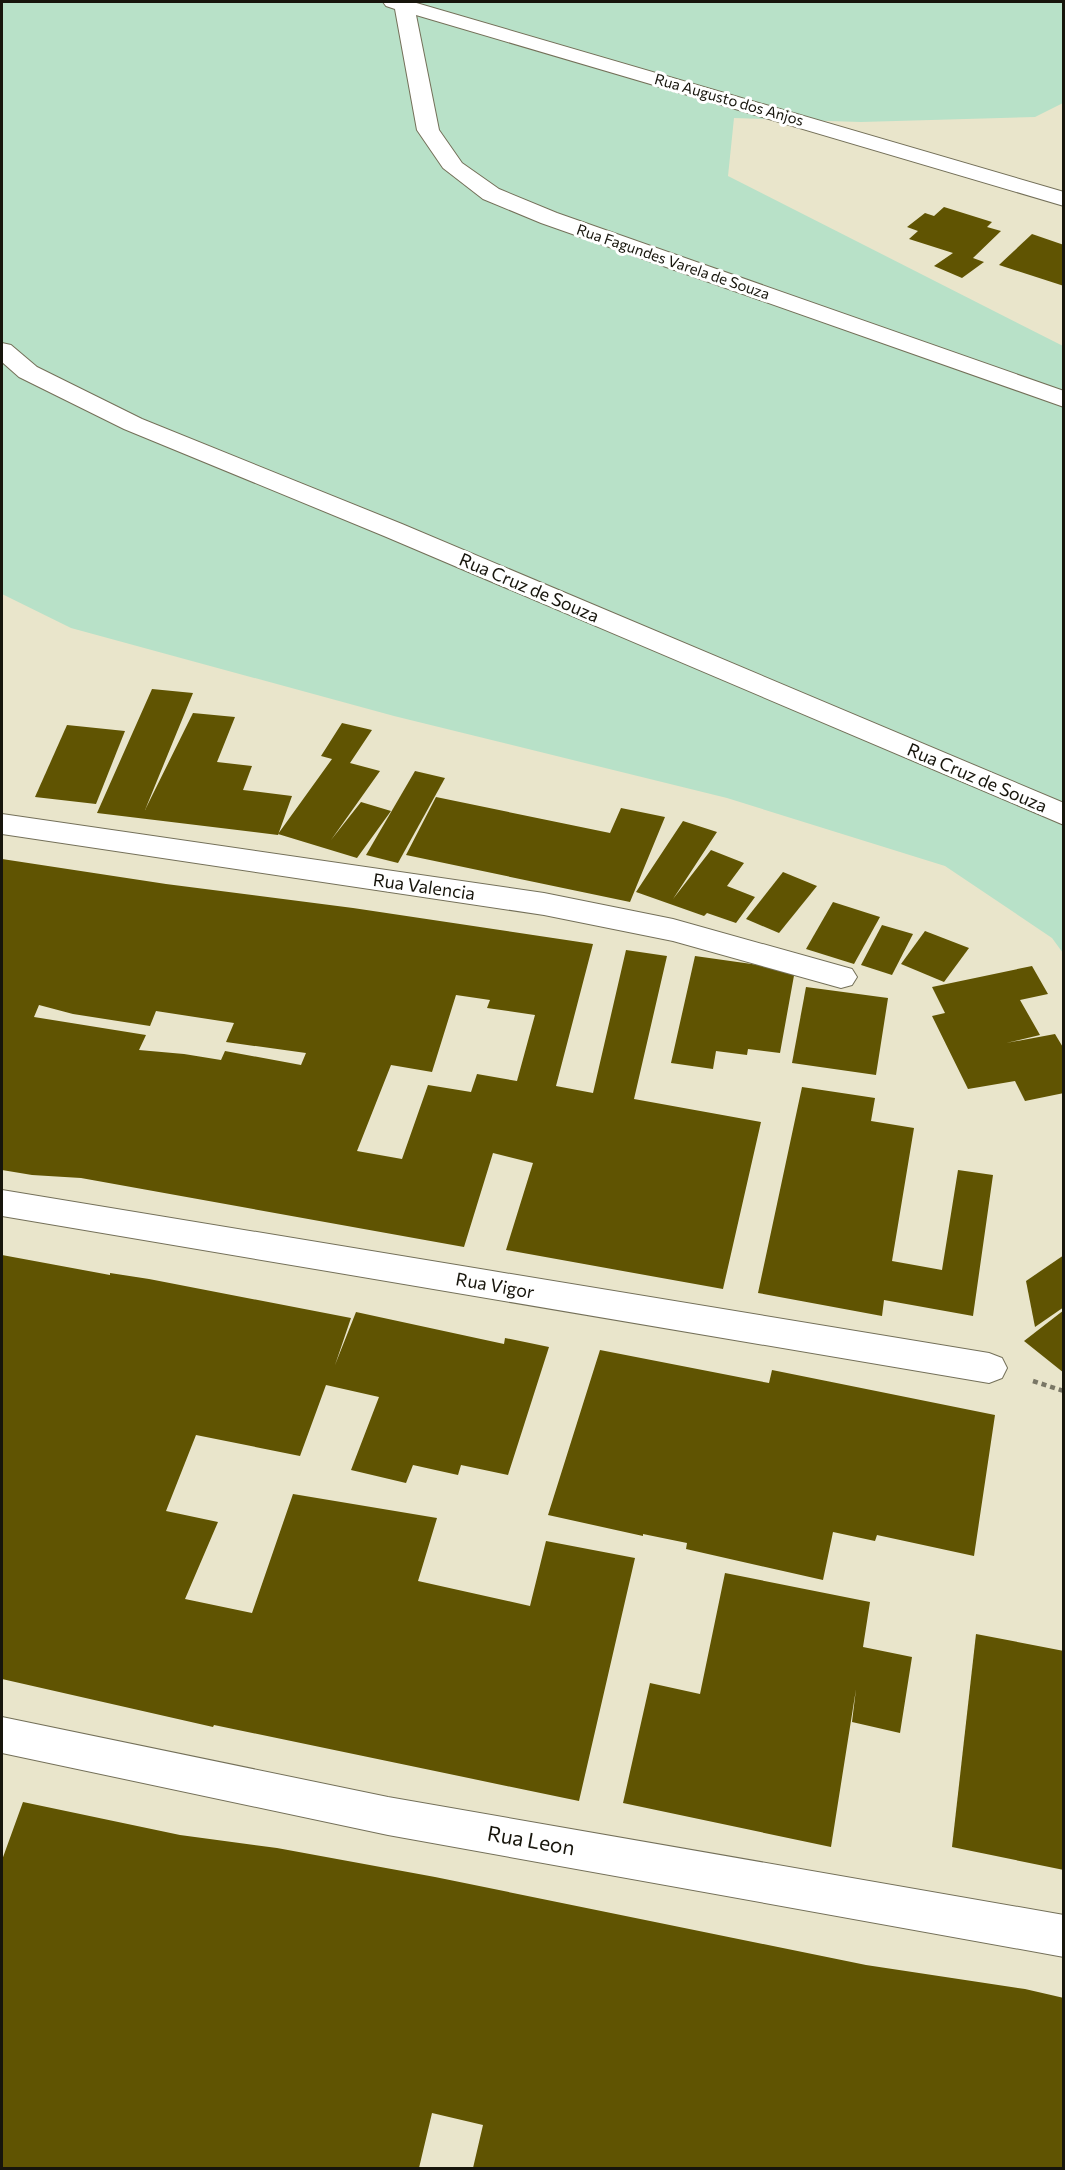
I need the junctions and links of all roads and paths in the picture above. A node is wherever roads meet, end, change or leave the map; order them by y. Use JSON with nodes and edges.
{"nodes":[{"id":1,"x":399,"y":3,"type":"edge"},
{"id":2,"x":1059,"y":191,"type":"edge"},
{"id":3,"x":2,"y":350,"type":"edge"},
{"id":4,"x":1064,"y":400,"type":"edge"},
{"id":5,"x":1064,"y":815,"type":"edge"},
{"id":6,"x":2,"y":824,"type":"edge"},
{"id":7,"x":841,"y":977,"type":"dead end"},
{"id":8,"x":2,"y":1203,"type":"edge"},
{"id":9,"x":989,"y":1368,"type":"dead end"},
{"id":10,"x":2,"y":1735,"type":"edge"},
{"id":11,"x":1064,"y":1936,"type":"edge"}],
"edges":[{"from":1,"to":2,"type":"street","name":"Rua Augusto dos Anjos"},
{"from":1,"to":4,"type":"street","name":"Rua Fagundes Varela de Souza"},
{"from":3,"to":5,"type":"street","name":"Rua Cruz de Souza"},
{"from":6,"to":7,"type":"street","name":"Rua Valencia"},
{"from":8,"to":9,"type":"street","name":"Rua Vigor"},
{"from":10,"to":11,"type":"street","name":"Rua Leon"}]}
